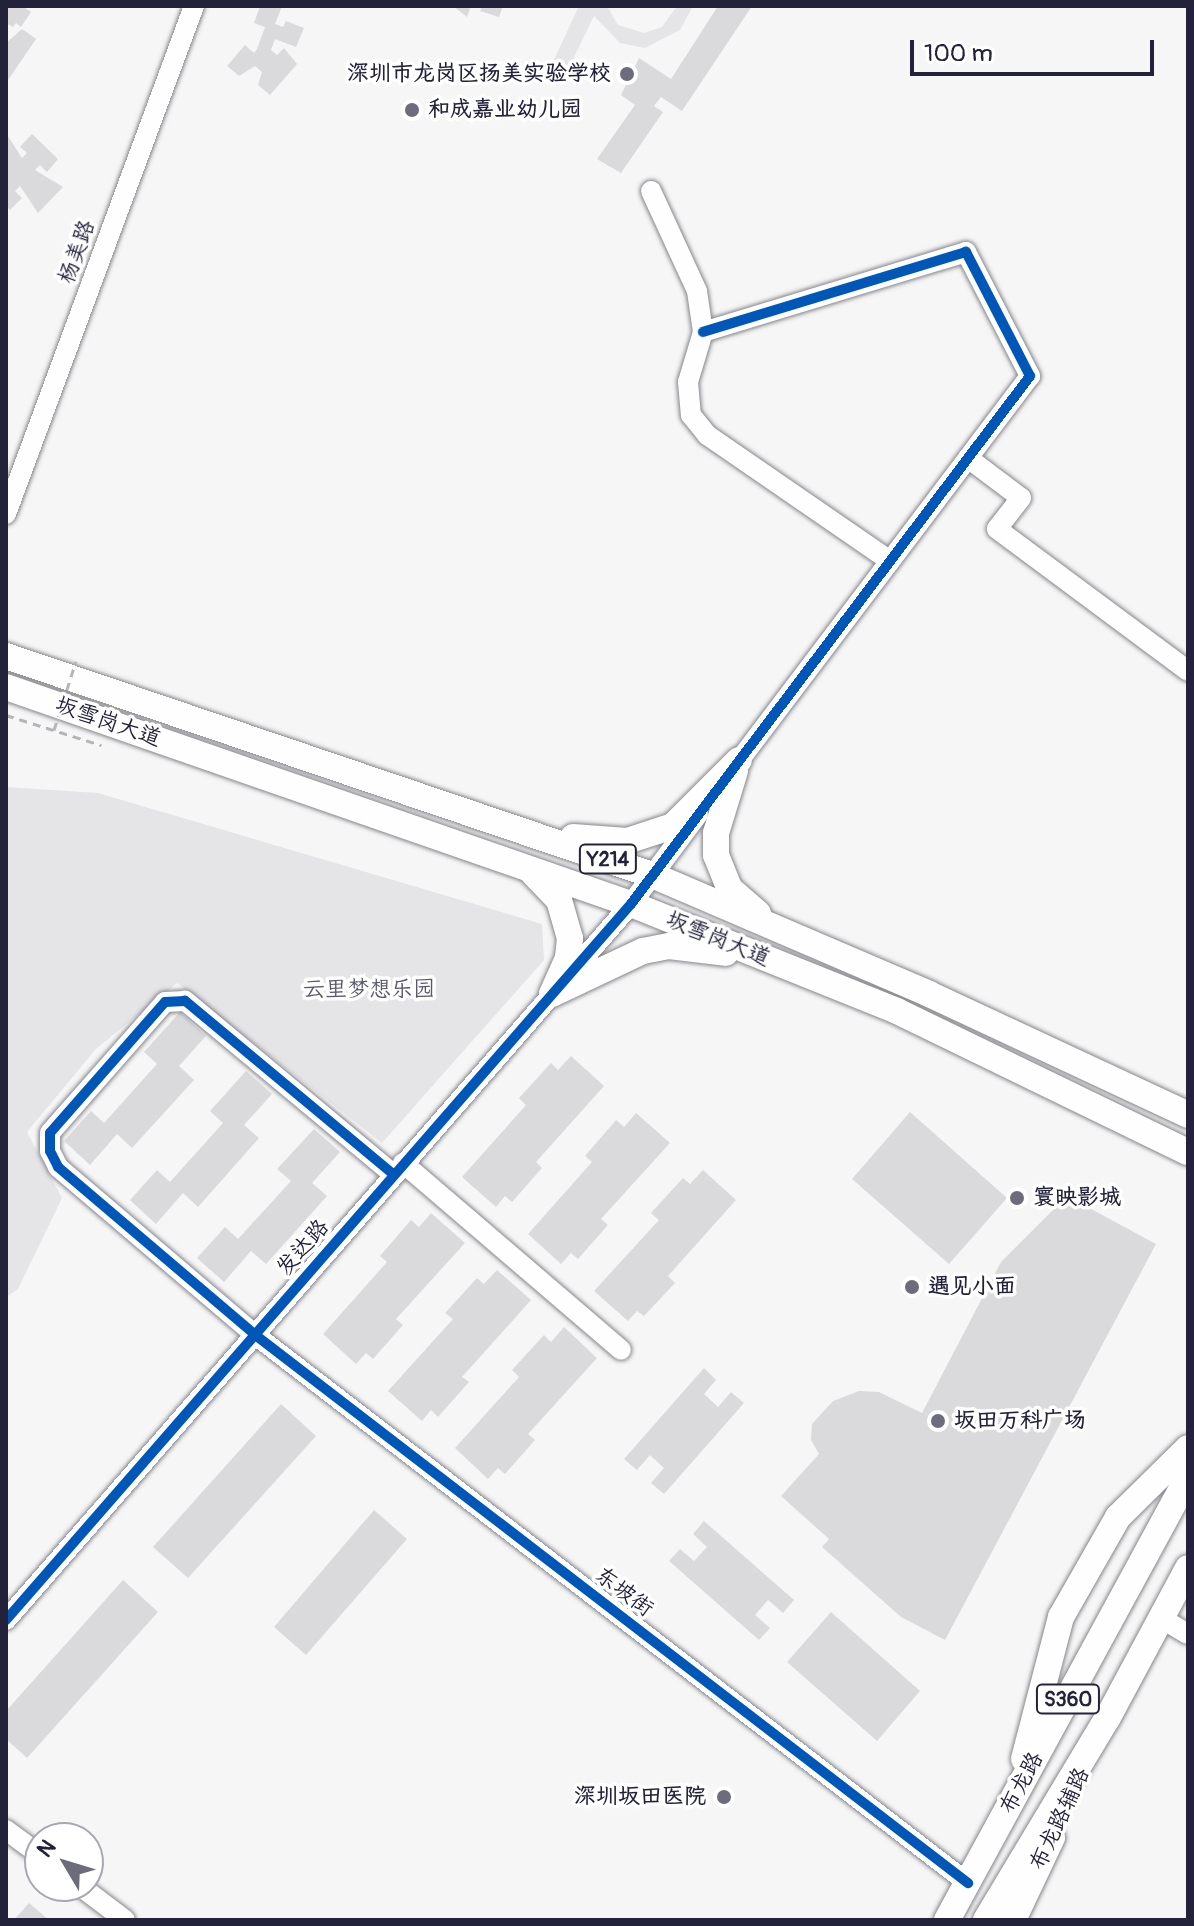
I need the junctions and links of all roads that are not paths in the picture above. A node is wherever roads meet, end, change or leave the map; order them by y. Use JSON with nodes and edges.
{"nodes":[{"id":1,"x":194,"y":6,"type":"edge"},
{"id":2,"x":651,"y":191,"type":"dead end"},
{"id":3,"x":703,"y":332,"type":"junction"},
{"id":4,"x":968,"y":458,"type":"junction"},
{"id":5,"x":6,"y":514,"type":"edge"},
{"id":6,"x":890,"y":561,"type":"junction"},
{"id":7,"x":6,"y":656,"type":"edge"},
{"id":8,"x":1188,"y":671,"type":"edge"},
{"id":9,"x":6,"y":687,"type":"edge"},
{"id":10,"x":739,"y":760,"type":"junction"},
{"id":11,"x":529,"y":833,"type":"junction"},
{"id":12,"x":514,"y":863,"type":"junction"},
{"id":13,"x":652,"y":875,"type":"junction"},
{"id":14,"x":631,"y":904,"type":"junction"},
{"id":15,"x":778,"y":930,"type":"junction"},
{"id":16,"x":764,"y":957,"type":"junction"},
{"id":17,"x":552,"y":994,"type":"junction"},
{"id":18,"x":1188,"y":1115,"type":"edge"},
{"id":19,"x":1186,"y":1152,"type":"edge"},
{"id":20,"x":398,"y":1169,"type":"junction"},
{"id":21,"x":254,"y":1334,"type":"junction"},
{"id":22,"x":621,"y":1350,"type":"dead end"},
{"id":23,"x":1188,"y":1448,"type":"edge"},
{"id":24,"x":1188,"y":1477,"type":"edge"},
{"id":25,"x":1188,"y":1568,"type":"edge"},
{"id":26,"x":1161,"y":1618,"type":"junction"},
{"id":27,"x":6,"y":1620,"type":"edge"},
{"id":28,"x":1188,"y":1634,"type":"edge"},
{"id":29,"x":1107,"y":1719,"type":"junction"},
{"id":30,"x":1013,"y":1799,"type":"junction"},
{"id":31,"x":6,"y":1830,"type":"edge"},
{"id":32,"x":24,"y":1843,"type":"edge"},
{"id":33,"x":968,"y":1883,"type":"junction"},
{"id":34,"x":101,"y":1902,"type":"edge"},
{"id":35,"x":125,"y":1920,"type":"edge"},
{"id":36,"x":947,"y":1920,"type":"edge"},
{"id":37,"x":986,"y":1920,"type":"edge"},
{"id":38,"x":1013,"y":1920,"type":"edge"}],
"edges":[{"from":1,"to":5,"type":"street","name":"杨美路"},
{"from":2,"to":3,"type":"street"},
{"from":3,"to":4,"type":"street","name":"发达路"},
{"from":3,"to":6,"type":"street"},
{"from":4,"to":6,"type":"street","name":"发达路"},
{"from":4,"to":8,"type":"street"},
{"from":6,"to":10,"type":"street","name":"发达路"},
{"from":7,"to":11,"type":"main road","name":"坂雪岗大道","number":"Y214"},
{"from":9,"to":12,"type":"main road","name":"坂雪岗大道","number":"Y214"},
{"from":10,"to":11,"type":"main road"},
{"from":10,"to":13,"type":"street","name":"发达路"},
{"from":10,"to":15,"type":"main road"},
{"from":11,"to":13,"type":"main road","name":"坂雪岗大道","number":"Y214"},
{"from":12,"to":14,"type":"main road","name":"坂雪岗大道","number":"Y214"},
{"from":12,"to":17,"type":"main road"},
{"from":13,"to":14,"type":"street","name":"发达路"},
{"from":13,"to":15,"type":"main road","name":"坂雪岗大道","number":"Y214"},
{"from":14,"to":16,"type":"main road","name":"坂雪岗大道","number":"Y214"},
{"from":14,"to":17,"type":"street","name":"发达路"},
{"from":15,"to":18,"type":"main road","name":"坂雪岗大道","number":"Y214"},
{"from":16,"to":17,"type":"main road"},
{"from":16,"to":19,"type":"main road","name":"坂雪岗大道","number":"Y214"},
{"from":17,"to":20,"type":"street","name":"发达路"},
{"from":20,"to":21,"type":"street","name":"发达路"},
{"from":20,"to":21,"type":"street","name":"东坡街"},
{"from":20,"to":22,"type":"street"},
{"from":21,"to":27,"type":"street","name":"发达路"},
{"from":21,"to":33,"type":"street","name":"东坡街"},
{"from":23,"to":30,"type":"main road"},
{"from":24,"to":30,"type":"main road","name":"布龙路","number":"S360"},
{"from":25,"to":26,"type":"main road","name":"布龙路","number":"S360"},
{"from":26,"to":28,"type":"street"},
{"from":26,"to":29,"type":"main road","name":"布龙路","number":"S360"},
{"from":29,"to":37,"type":"main road","name":"布龙路","number":"S360"},
{"from":29,"to":38,"type":"main road","name":"布龙路辅路"},
{"from":30,"to":33,"type":"main road","name":"布龙路","number":"S360"},
{"from":31,"to":32,"type":"street"},
{"from":33,"to":36,"type":"main road","name":"布龙路","number":"S360"},
{"from":34,"to":35,"type":"street"}]}
